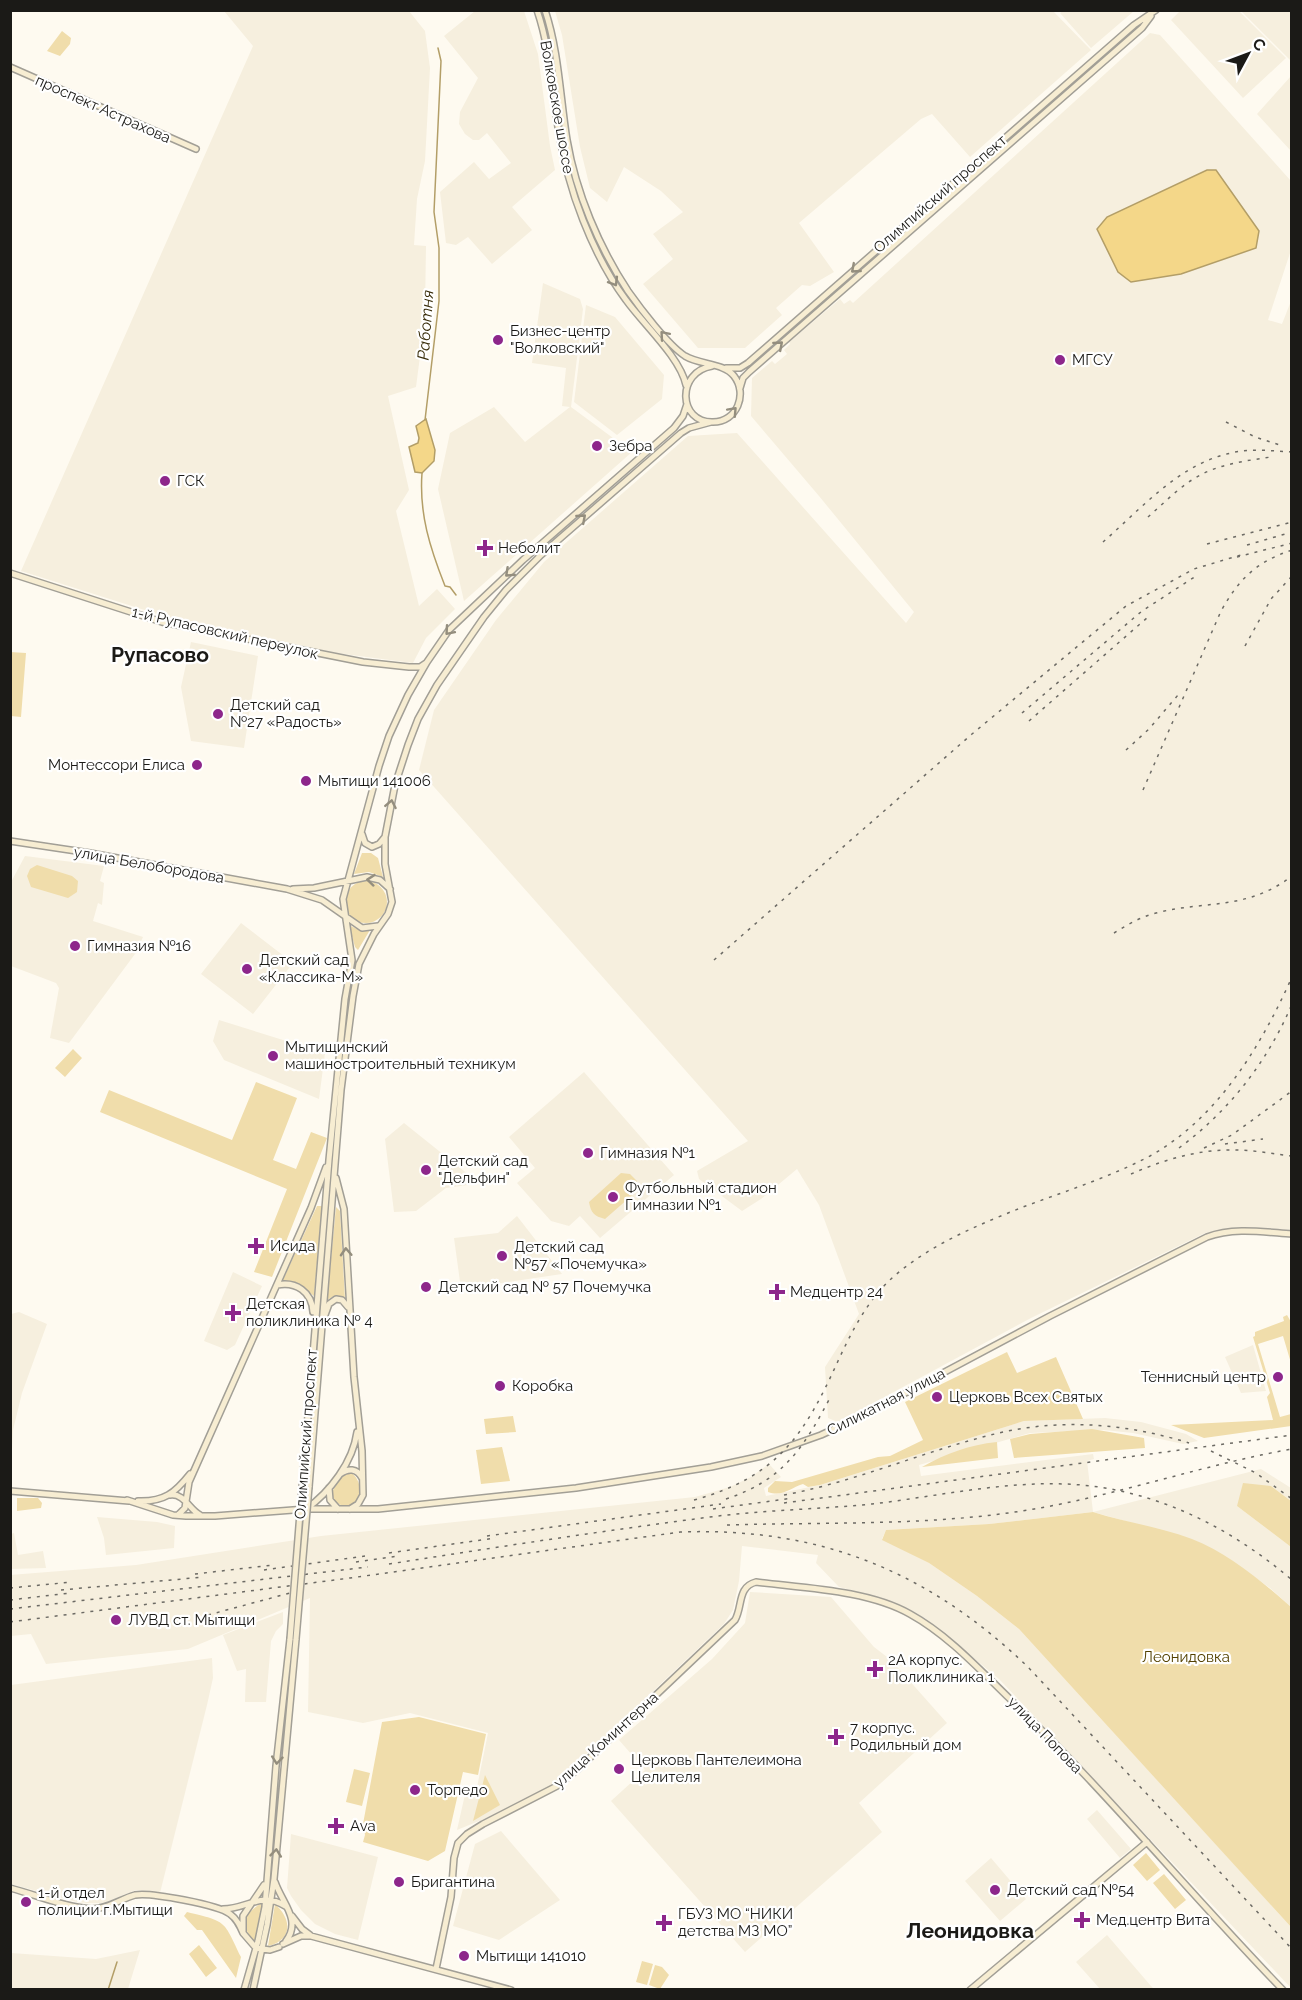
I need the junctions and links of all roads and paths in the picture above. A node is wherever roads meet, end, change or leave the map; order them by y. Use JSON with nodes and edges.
{"nodes":[{"id":1,"x":537,"y":10,"type":"edge"},
{"id":2,"x":545,"y":10,"type":"edge"},
{"id":3,"x":1155,"y":11,"type":"edge"},
{"id":4,"x":10,"y":67,"type":"edge"},
{"id":5,"x":196,"y":149,"type":"dead end"},
{"id":6,"x":712,"y":366,"type":"junction"},
{"id":7,"x":724,"y":368,"type":"junction"},
{"id":8,"x":686,"y":387,"type":"junction"},
{"id":9,"x":741,"y":388,"type":"junction"},
{"id":10,"x":687,"y":404,"type":"junction"},
{"id":11,"x":711,"y":422,"type":"junction"},
{"id":12,"x":10,"y":573,"type":"edge"},
{"id":13,"x":486,"y":594,"type":"junction"},
{"id":14,"x":496,"y":603,"type":"junction"},
{"id":15,"x":472,"y":607,"type":"junction"},
{"id":16,"x":484,"y":617,"type":"junction"},
{"id":17,"x":427,"y":662,"type":"junction"},
{"id":18,"x":409,"y":668,"type":"junction"},
{"id":19,"x":414,"y":684,"type":"junction"},
{"id":20,"x":362,"y":832,"type":"junction"},
{"id":21,"x":385,"y":837,"type":"junction"},
{"id":22,"x":10,"y":841,"type":"edge"},
{"id":23,"x":348,"y":882,"type":"junction"},
{"id":24,"x":287,"y":889,"type":"junction"},
{"id":25,"x":391,"y":890,"type":"junction"},
{"id":26,"x":344,"y":916,"type":"junction"},
{"id":27,"x":384,"y":921,"type":"junction"},
{"id":28,"x":328,"y":1160,"type":"junction"},
{"id":29,"x":335,"y":1174,"type":"junction"},
{"id":30,"x":1292,"y":1234,"type":"edge"},
{"id":31,"x":277,"y":1285,"type":"junction"},
{"id":32,"x":350,"y":1311,"type":"junction"},
{"id":33,"x":314,"y":1323,"type":"junction"},
{"id":34,"x":323,"y":1325,"type":"junction"},
{"id":35,"x":358,"y":1424,"type":"junction"},
{"id":36,"x":195,"y":1468,"type":"junction"},
{"id":37,"x":337,"y":1477,"type":"junction"},
{"id":38,"x":363,"y":1482,"type":"junction"},
{"id":39,"x":306,"y":1487,"type":"junction"},
{"id":40,"x":328,"y":1488,"type":"junction"},
{"id":41,"x":10,"y":1491,"type":"edge"},
{"id":42,"x":363,"y":1495,"type":"junction"},
{"id":43,"x":170,"y":1496,"type":"junction"},
{"id":44,"x":128,"y":1500,"type":"junction"},
{"id":45,"x":185,"y":1501,"type":"junction"},
{"id":46,"x":306,"y":1509,"type":"junction"},
{"id":47,"x":338,"y":1509,"type":"junction"},
{"id":48,"x":375,"y":1509,"type":"junction"},
{"id":49,"x":348,"y":1510,"type":"junction"},
{"id":50,"x":173,"y":1515,"type":"junction"},
{"id":51,"x":204,"y":1517,"type":"junction"},
{"id":52,"x":748,"y":1584,"type":"joint"},
{"id":53,"x":293,"y":1639,"type":"junction"},
{"id":54,"x":1147,"y":1842,"type":"junction"},
{"id":55,"x":274,"y":1879,"type":"junction"},
{"id":56,"x":266,"y":1880,"type":"junction"},
{"id":57,"x":10,"y":1888,"type":"edge"},
{"id":58,"x":268,"y":1899,"type":"junction"},
{"id":59,"x":251,"y":1904,"type":"junction"},
{"id":60,"x":221,"y":1909,"type":"junction"},
{"id":61,"x":288,"y":1909,"type":"junction"},
{"id":62,"x":243,"y":1933,"type":"junction"},
{"id":63,"x":311,"y":1936,"type":"junction"},
{"id":64,"x":247,"y":1939,"type":"junction"},
{"id":65,"x":281,"y":1946,"type":"junction"},
{"id":66,"x":259,"y":1949,"type":"junction"},
{"id":67,"x":253,"y":1958,"type":"junction"},
{"id":68,"x":260,"y":1960,"type":"junction"},
{"id":69,"x":436,"y":1969,"type":"junction"},
{"id":70,"x":244,"y":1989,"type":"edge"},
{"id":71,"x":253,"y":1989,"type":"edge"},
{"id":72,"x":511,"y":1989,"type":"edge"},
{"id":73,"x":970,"y":1989,"type":"edge"},
{"id":74,"x":1283,"y":1989,"type":"edge"}],
"edges":[{"from":1,"to":8,"type":"main road","name":"Волковское шоссе","one_way":true},
{"from":6,"to":2,"type":"main road","name":"Волковское шоссе","one_way":true},
{"from":3,"to":7,"type":"main road","name":"Олимпийский проспект","one_way":true},
{"from":9,"to":3,"type":"main road","name":"Олимпийский проспект","one_way":true},
{"from":4,"to":5,"type":"main road","name":"проспект Астрахова"},
{"from":6,"to":7,"type":"main road"},
{"from":6,"to":8,"type":"main road"},
{"from":7,"to":9,"type":"main road"},
{"from":8,"to":10,"type":"main road"},
{"from":11,"to":9,"type":"main road","one_way":true},
{"from":10,"to":11,"type":"main road"},
{"from":10,"to":13,"type":"main road","name":"Олимпийский проспект","one_way":true},
{"from":14,"to":11,"type":"main road","name":"Олимпийский проспект","one_way":true},
{"from":12,"to":18,"type":"main road","name":"1-й Рупасовский переулок"},
{"from":13,"to":14,"type":"main road"},
{"from":13,"to":15,"type":"main road","name":"Олимпийский проспект"},
{"from":14,"to":16,"type":"main road","name":"Олимпийский проспект"},
{"from":15,"to":16,"type":"main road"},
{"from":15,"to":17,"type":"main road","name":"Олимпийский проспект","one_way":true},
{"from":21,"to":16,"type":"main road","name":"Олимпийский проспект","one_way":true},
{"from":17,"to":18,"type":"main road","name":"1-й Рупасовский переулок"},
{"from":17,"to":19,"type":"main road","name":"Олимпийский проспект"},
{"from":18,"to":19,"type":"main road"},
{"from":19,"to":20,"type":"main road","name":"Олимпийский проспект"},
{"from":20,"to":21,"type":"main road"},
{"from":20,"to":23,"type":"main road","name":"Олимпийский проспект"},
{"from":21,"to":25,"type":"main road","name":"Олимпийский проспект"},
{"from":22,"to":24,"type":"main road","name":"улица Белобородова"},
{"from":23,"to":24,"type":"main road"},
{"from":25,"to":23,"type":"main road","one_way":true},
{"from":23,"to":26,"type":"main road","name":"Олимпийский проспект"},
{"from":24,"to":26,"type":"main road"},
{"from":25,"to":27,"type":"main road","name":"Олимпийский проспект"},
{"from":26,"to":27,"type":"main road"},
{"from":26,"to":28,"type":"main road","name":"Олимпийский проспект"},
{"from":27,"to":29,"type":"main road","name":"Олимпийский проспект"},
{"from":28,"to":31,"type":"main road"},
{"from":28,"to":33,"type":"main road","name":"Олимпийский проспект"},
{"from":32,"to":29,"type":"main road","one_way":true},
{"from":29,"to":34,"type":"main road","name":"Олимпийский проспект"},
{"from":30,"to":48,"type":"main road","name":"Силикатная улица"},
{"from":31,"to":33,"type":"main road"},
{"from":31,"to":36,"type":"main road"},
{"from":32,"to":34,"type":"main road"},
{"from":32,"to":35,"type":"main road"},
{"from":33,"to":39,"type":"main road","name":"Олимпийский проспект"},
{"from":34,"to":39,"type":"main road","name":"Олимпийский проспект"},
{"from":35,"to":37,"type":"main road"},
{"from":35,"to":38,"type":"main road"},
{"from":36,"to":43,"type":"main road"},
{"from":36,"to":45,"type":"main road"},
{"from":37,"to":38,"type":"main road"},
{"from":37,"to":40,"type":"main road"},
{"from":38,"to":42,"type":"main road"},
{"from":39,"to":53,"type":"main road","name":"Олимпийский проспект","bridge":true},
{"from":40,"to":46,"type":"main road"},
{"from":40,"to":47,"type":"main road"},
{"from":41,"to":44,"type":"main road"},
{"from":42,"to":48,"type":"main road"},
{"from":42,"to":49,"type":"main road"},
{"from":43,"to":44,"type":"main road"},
{"from":43,"to":45,"type":"main road"},
{"from":43,"to":50,"type":"main road"},
{"from":44,"to":50,"type":"main road"},
{"from":45,"to":50,"type":"main road"},
{"from":45,"to":51,"type":"main road"},
{"from":46,"to":47,"type":"main road"},
{"from":46,"to":51,"type":"main road"},
{"from":47,"to":49,"type":"main road"},
{"from":48,"to":49,"type":"main road","name":"Силикатная улица"},
{"from":50,"to":51,"type":"main road"},
{"from":52,"to":54,"type":"main road","name":"улица Попова"},
{"from":52,"to":69,"type":"main road","name":"улица Коминтерна"},
{"from":55,"to":53,"type":"main road","name":"Олимпийский проспект","one_way":true},
{"from":53,"to":56,"type":"main road","name":"Олимпийский проспект","one_way":true},
{"from":54,"to":73,"type":"main road"},
{"from":54,"to":74,"type":"main road","name":"улица Попова"},
{"from":55,"to":58,"type":"main road","name":"Олимпийский проспект"},
{"from":55,"to":61,"type":"main road","name":"Олимпийский проспект"},
{"from":56,"to":58,"type":"main road","name":"Олимпийский проспект"},
{"from":56,"to":59,"type":"main road","name":"Олимпийский проспект"},
{"from":57,"to":60,"type":"main road"},
{"from":58,"to":59,"type":"main road"},
{"from":58,"to":61,"type":"main road"},
{"from":58,"to":66,"type":"main road","name":"Олимпийский проспект"},
{"from":59,"to":60,"type":"main road"},
{"from":59,"to":62,"type":"main road","name":"Олимпийский проспект"},
{"from":60,"to":62,"type":"main road"},
{"from":61,"to":63,"type":"main road"},
{"from":61,"to":65,"type":"main road","name":"Олимпийский проспект"},
{"from":62,"to":64,"type":"main road"},
{"from":63,"to":65,"type":"main road"},
{"from":63,"to":69,"type":"main road"},
{"from":64,"to":66,"type":"main road"},
{"from":64,"to":67,"type":"main road"},
{"from":65,"to":66,"type":"main road"},
{"from":65,"to":68,"type":"main road"},
{"from":66,"to":67,"type":"main road","name":"Олимпийский проспект"},
{"from":66,"to":68,"type":"main road","name":"Олимпийский проспект"},
{"from":67,"to":70,"type":"main road","name":"Олимпийский проспект"},
{"from":68,"to":71,"type":"main road","name":"Олимпийский проспект"},
{"from":69,"to":72,"type":"main road"}]}
